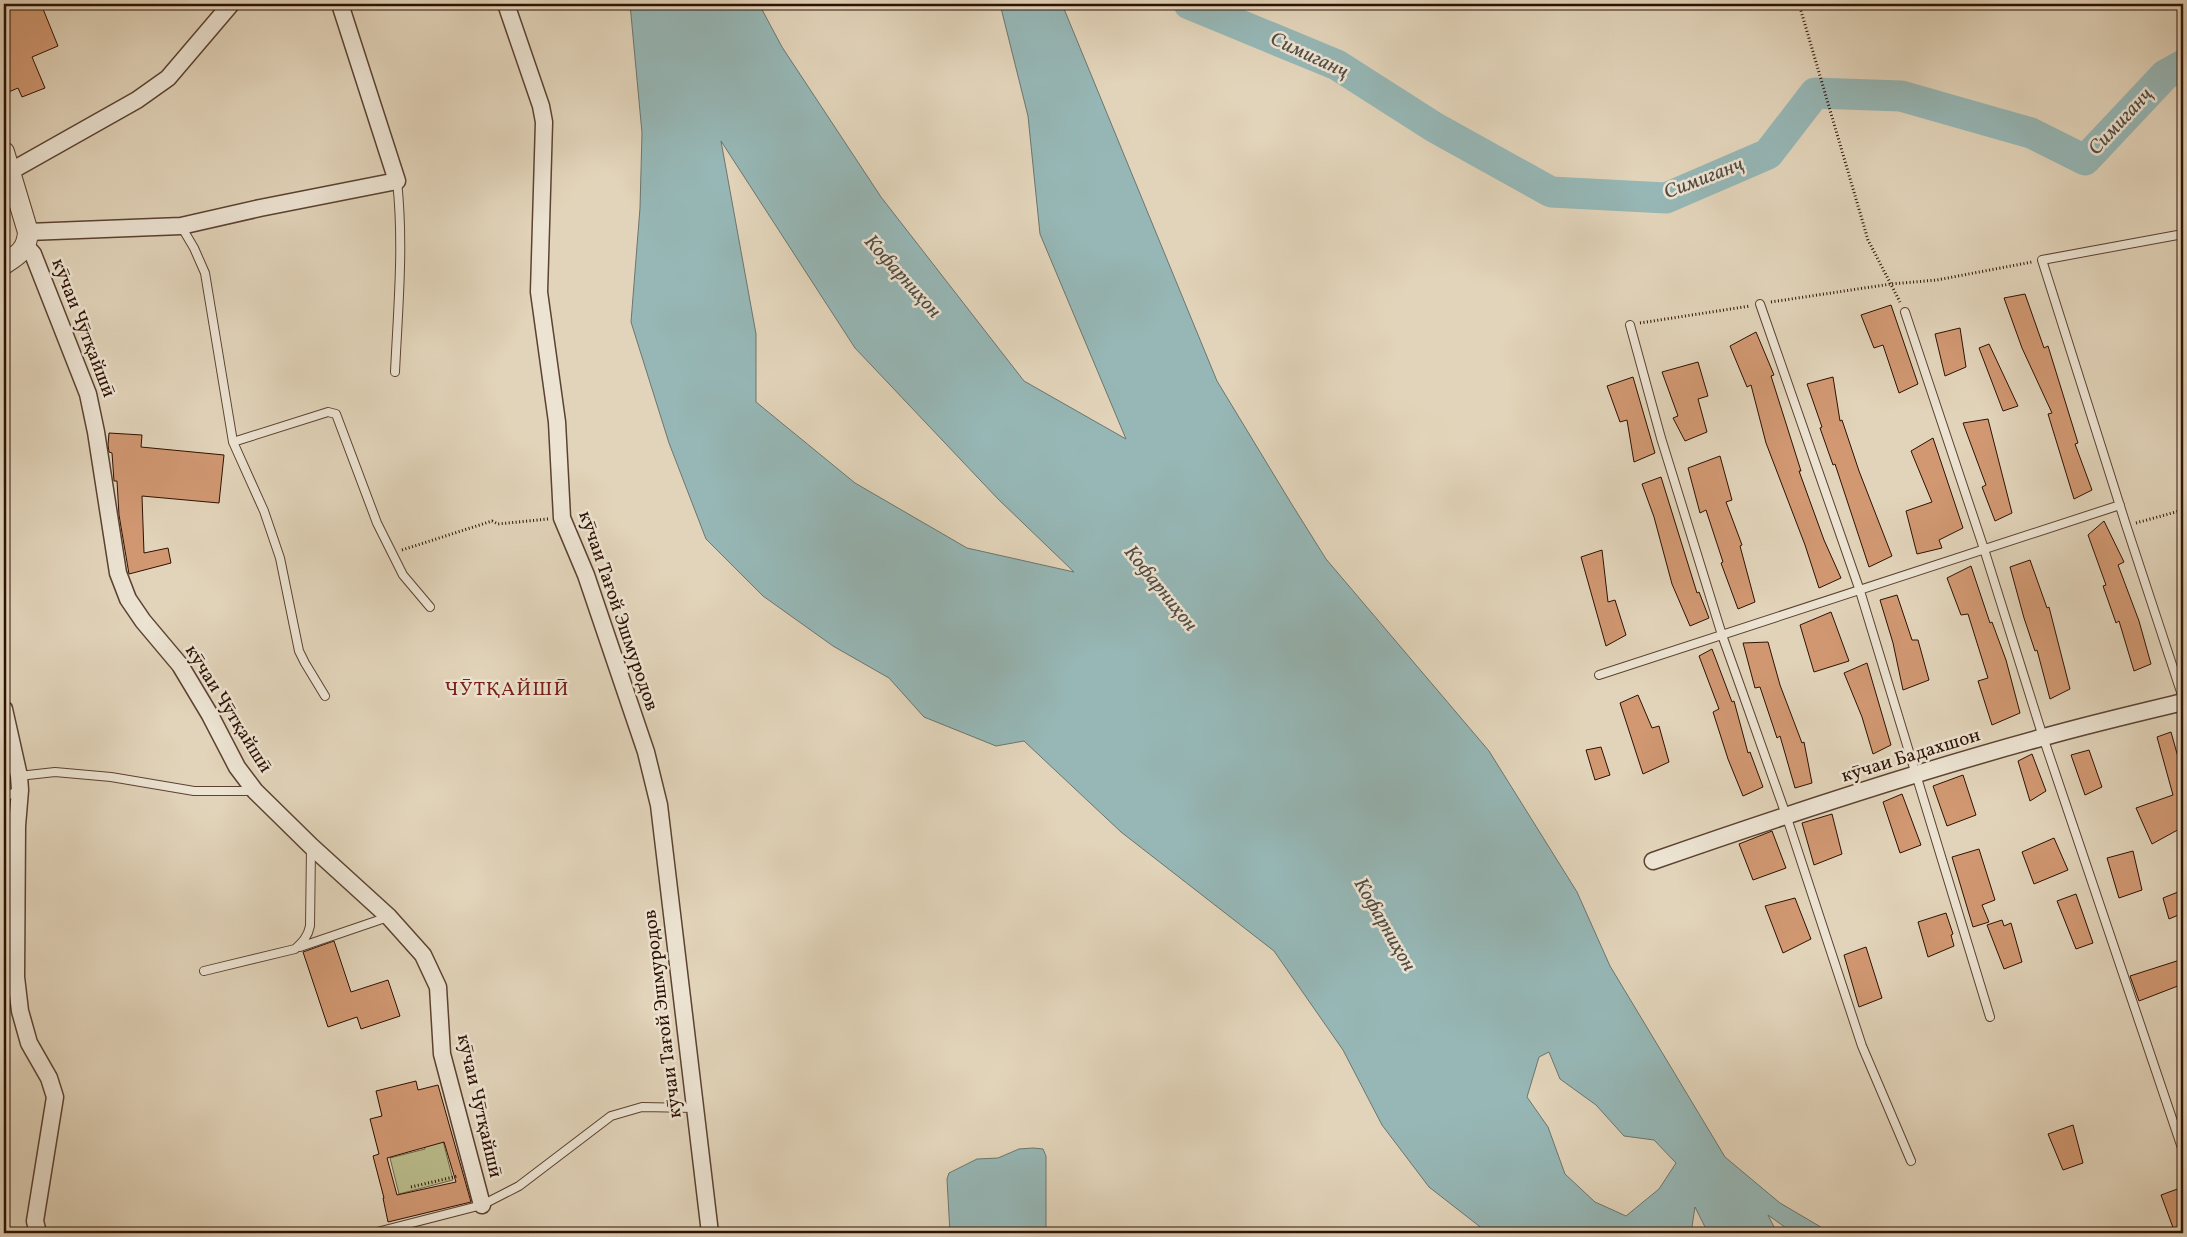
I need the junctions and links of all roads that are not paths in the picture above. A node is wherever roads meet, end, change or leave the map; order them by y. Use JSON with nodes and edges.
{"nodes":[{"id":1,"x":231,"y":4,"type":"edge"},
{"id":2,"x":340,"y":4,"type":"edge"},
{"id":3,"x":506,"y":4,"type":"edge"},
{"id":4,"x":4,"y":152,"type":"edge"},
{"id":5,"x":11,"y":171,"type":"junction"},
{"id":6,"x":397,"y":182,"type":"junction"},
{"id":7,"x":181,"y":226,"type":"junction"},
{"id":8,"x":2183,"y":234,"type":"edge"},
{"id":9,"x":27,"y":239,"type":"junction"},
{"id":10,"x":4,"y":264,"type":"edge"},
{"id":11,"x":1760,"y":304,"type":"road end"},
{"id":12,"x":1905,"y":312,"type":"road end"},
{"id":13,"x":1630,"y":325,"type":"road end"},
{"id":14,"x":395,"y":372,"type":"dead end"},
{"id":15,"x":233,"y":442,"type":"junction"},
{"id":16,"x":2120,"y":506,"type":"junction"},
{"id":17,"x":1984,"y":549,"type":"junction"},
{"id":18,"x":1860,"y":591,"type":"junction"},
{"id":19,"x":430,"y":607,"type":"dead end"},
{"id":20,"x":1722,"y":635,"type":"junction"},
{"id":21,"x":1598,"y":675,"type":"dead end"},
{"id":22,"x":325,"y":696,"type":"dead end"},
{"id":23,"x":2183,"y":700,"type":"edge"},
{"id":24,"x":4,"y":709,"type":"edge"},
{"id":25,"x":2043,"y":737,"type":"junction"},
{"id":26,"x":1917,"y":775,"type":"junction"},
{"id":27,"x":20,"y":783,"type":"junction"},
{"id":28,"x":255,"y":791,"type":"junction"},
{"id":29,"x":4,"y":796,"type":"edge"},
{"id":30,"x":1786,"y":815,"type":"junction"},
{"id":31,"x":311,"y":846,"type":"junction"},
{"id":32,"x":1653,"y":861,"type":"dead end"},
{"id":33,"x":389,"y":916,"type":"junction"},
{"id":34,"x":296,"y":948,"type":"junction"},
{"id":35,"x":204,"y":970,"type":"dead end"},
{"id":36,"x":1990,"y":1018,"type":"dead end"},
{"id":37,"x":694,"y":1108,"type":"junction"},
{"id":38,"x":2183,"y":1151,"type":"edge"},
{"id":39,"x":1911,"y":1160,"type":"dead end"},
{"id":40,"x":482,"y":1205,"type":"junction"},
{"id":41,"x":38,"y":1233,"type":"edge"},
{"id":42,"x":373,"y":1233,"type":"edge"},
{"id":43,"x":710,"y":1233,"type":"edge"}],
"edges":[{"from":1,"to":5,"type":"street"},
{"from":2,"to":6,"type":"street"},
{"from":3,"to":37,"type":"street","name":"кӯчаи Тағой Эшмуродов"},
{"from":4,"to":5,"type":"street"},
{"from":5,"to":9,"type":"street"},
{"from":6,"to":7,"type":"street"},
{"from":6,"to":14,"type":"lane"},
{"from":7,"to":9,"type":"street"},
{"from":7,"to":15,"type":"lane"},
{"from":8,"to":16,"type":"lane"},
{"from":9,"to":10,"type":"street"},
{"from":9,"to":28,"type":"street","name":"кӯчаи Чӯтқайшӣ"},
{"from":11,"to":18,"type":"lane"},
{"from":12,"to":17,"type":"lane"},
{"from":13,"to":20,"type":"lane"},
{"from":15,"to":19,"type":"lane"},
{"from":15,"to":22,"type":"lane"},
{"from":16,"to":17,"type":"lane"},
{"from":16,"to":23,"type":"lane"},
{"from":17,"to":18,"type":"lane"},
{"from":17,"to":25,"type":"lane"},
{"from":18,"to":20,"type":"lane"},
{"from":18,"to":26,"type":"lane"},
{"from":20,"to":21,"type":"lane"},
{"from":20,"to":30,"type":"lane"},
{"from":23,"to":25,"type":"street","name":"кӯчаи Бадахшон"},
{"from":24,"to":27,"type":"street"},
{"from":25,"to":26,"type":"street","name":"кӯчаи Бадахшон"},
{"from":25,"to":38,"type":"lane"},
{"from":26,"to":30,"type":"street","name":"кӯчаи Бадахшон"},
{"from":26,"to":36,"type":"lane"},
{"from":27,"to":28,"type":"lane"},
{"from":27,"to":29,"type":"lane"},
{"from":27,"to":41,"type":"street"},
{"from":28,"to":31,"type":"street","name":"кӯчаи Чӯтқайшӣ"},
{"from":30,"to":32,"type":"street","name":"кӯчаи Бадахшон"},
{"from":30,"to":39,"type":"lane"},
{"from":31,"to":33,"type":"street","name":"кӯчаи Чӯтқайшӣ"},
{"from":31,"to":34,"type":"lane"},
{"from":33,"to":34,"type":"lane"},
{"from":33,"to":40,"type":"street","name":"кӯчаи Чӯтқайшӣ"},
{"from":34,"to":35,"type":"lane"},
{"from":37,"to":40,"type":"lane"},
{"from":37,"to":43,"type":"street","name":"кӯчаи Тағой Эшмуродов"},
{"from":40,"to":42,"type":"lane"}]}
